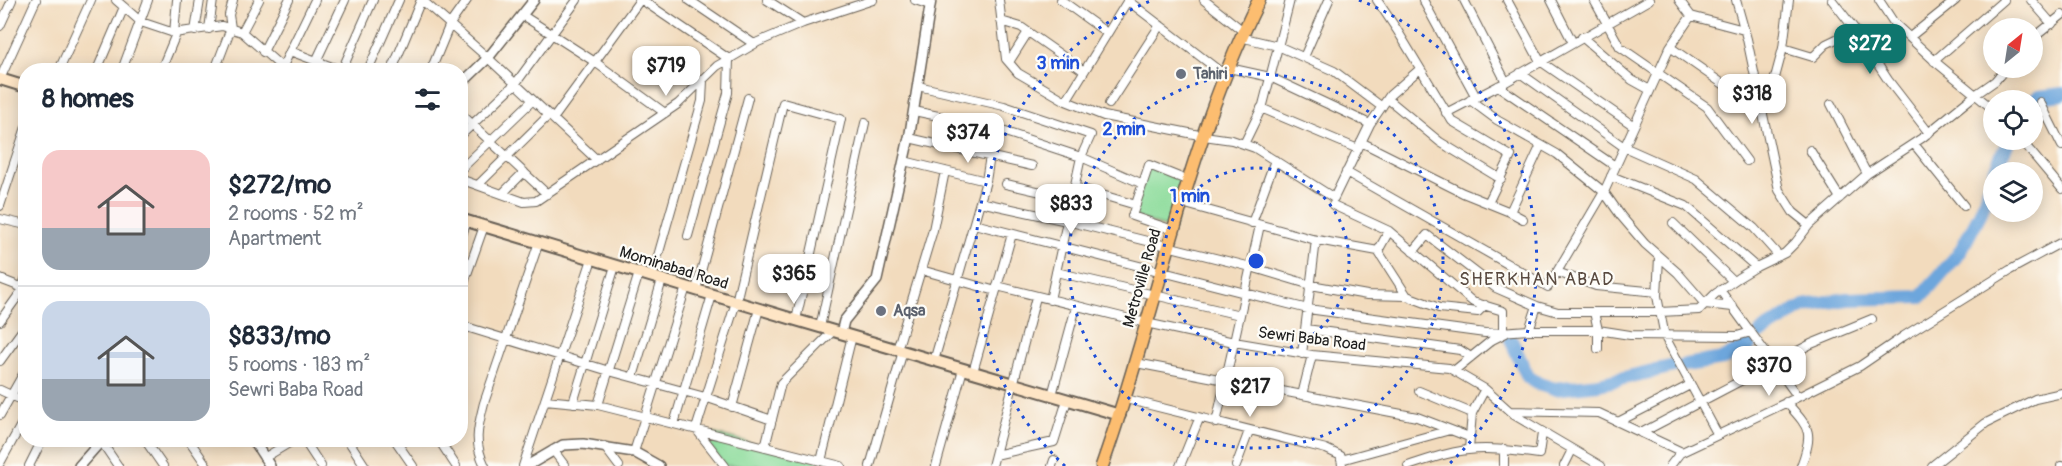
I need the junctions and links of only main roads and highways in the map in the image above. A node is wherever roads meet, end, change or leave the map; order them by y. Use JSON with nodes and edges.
{"nodes":[{"id":1,"x":1256,"y":1,"type":"edge"},
{"id":2,"x":0,"y":79,"type":"edge"},
{"id":3,"x":18,"y":85,"type":"edge"},
{"id":4,"x":468,"y":221,"type":"edge"},
{"id":5,"x":1120,"y":415,"type":"junction"},
{"id":6,"x":1102,"y":466,"type":"edge"}],
"edges":[{"from":1,"to":5,"type":"main road","name":"Metroville Road"},
{"from":2,"to":3,"type":"main road"},
{"from":4,"to":5,"type":"main road","name":"Mominabad Road"},
{"from":5,"to":6,"type":"main road","name":"Metroville Road"}]}
